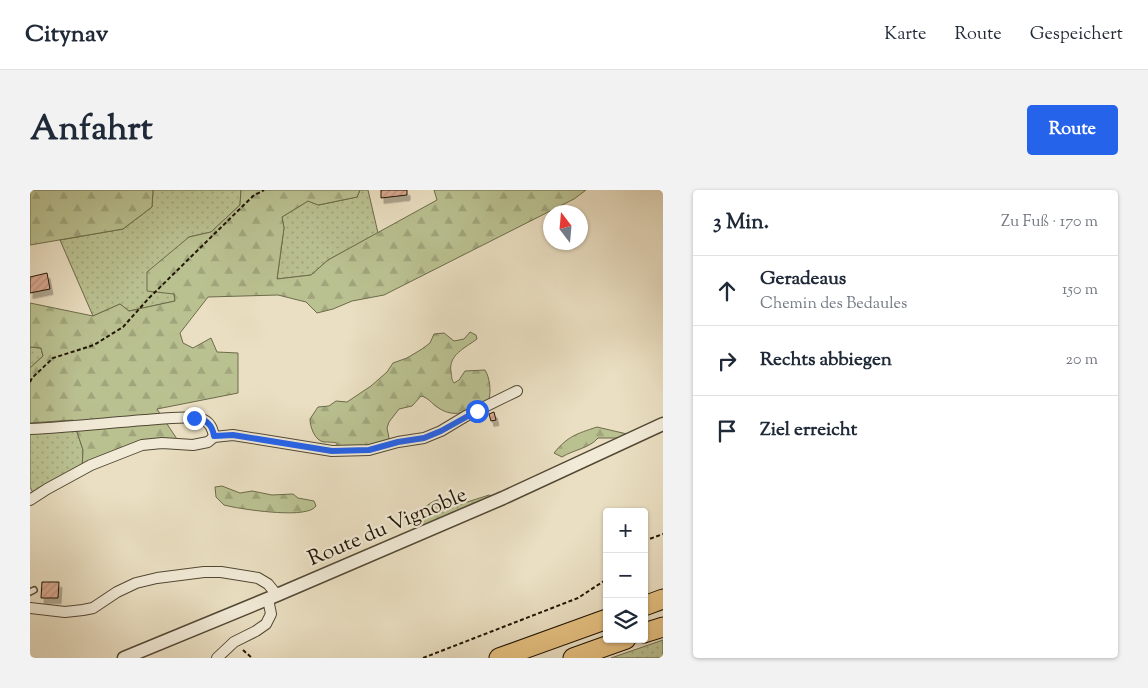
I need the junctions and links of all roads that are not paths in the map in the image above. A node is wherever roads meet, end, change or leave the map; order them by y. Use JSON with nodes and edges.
{"nodes":[{"id":1,"x":518,"y":391,"type":"dead end"},
{"id":2,"x":663,"y":424,"type":"edge"},
{"id":3,"x":30,"y":429,"type":"edge"},
{"id":4,"x":214,"y":436,"type":"junction"},
{"id":5,"x":30,"y":500,"type":"edge"},
{"id":6,"x":273,"y":597,"type":"junction"},
{"id":7,"x":663,"y":599,"type":"edge"},
{"id":8,"x":648,"y":605,"type":"edge"},
{"id":9,"x":30,"y":608,"type":"edge"},
{"id":10,"x":603,"y":620,"type":"edge"},
{"id":11,"x":663,"y":627,"type":"edge"},
{"id":12,"x":648,"y":632,"type":"edge"},
{"id":13,"x":615,"y":643,"type":"edge"},
{"id":14,"x":124,"y":658,"type":"edge"},
{"id":15,"x":217,"y":658,"type":"edge"},
{"id":16,"x":499,"y":658,"type":"edge"},
{"id":17,"x":573,"y":658,"type":"edge"}],
"edges":[{"from":1,"to":4,"type":"street"},
{"from":2,"to":6,"type":"street","name":"Route du Vignoble"},
{"from":3,"to":4,"type":"street"},
{"from":4,"to":5,"type":"street"},
{"from":6,"to":9,"type":"street"},
{"from":6,"to":14,"type":"street","name":"Route du Vignoble"},
{"from":6,"to":15,"type":"street"},
{"from":7,"to":8,"type":"highway"},
{"from":10,"to":16,"type":"highway"},
{"from":11,"to":12,"type":"highway"},
{"from":13,"to":17,"type":"highway"}]}
